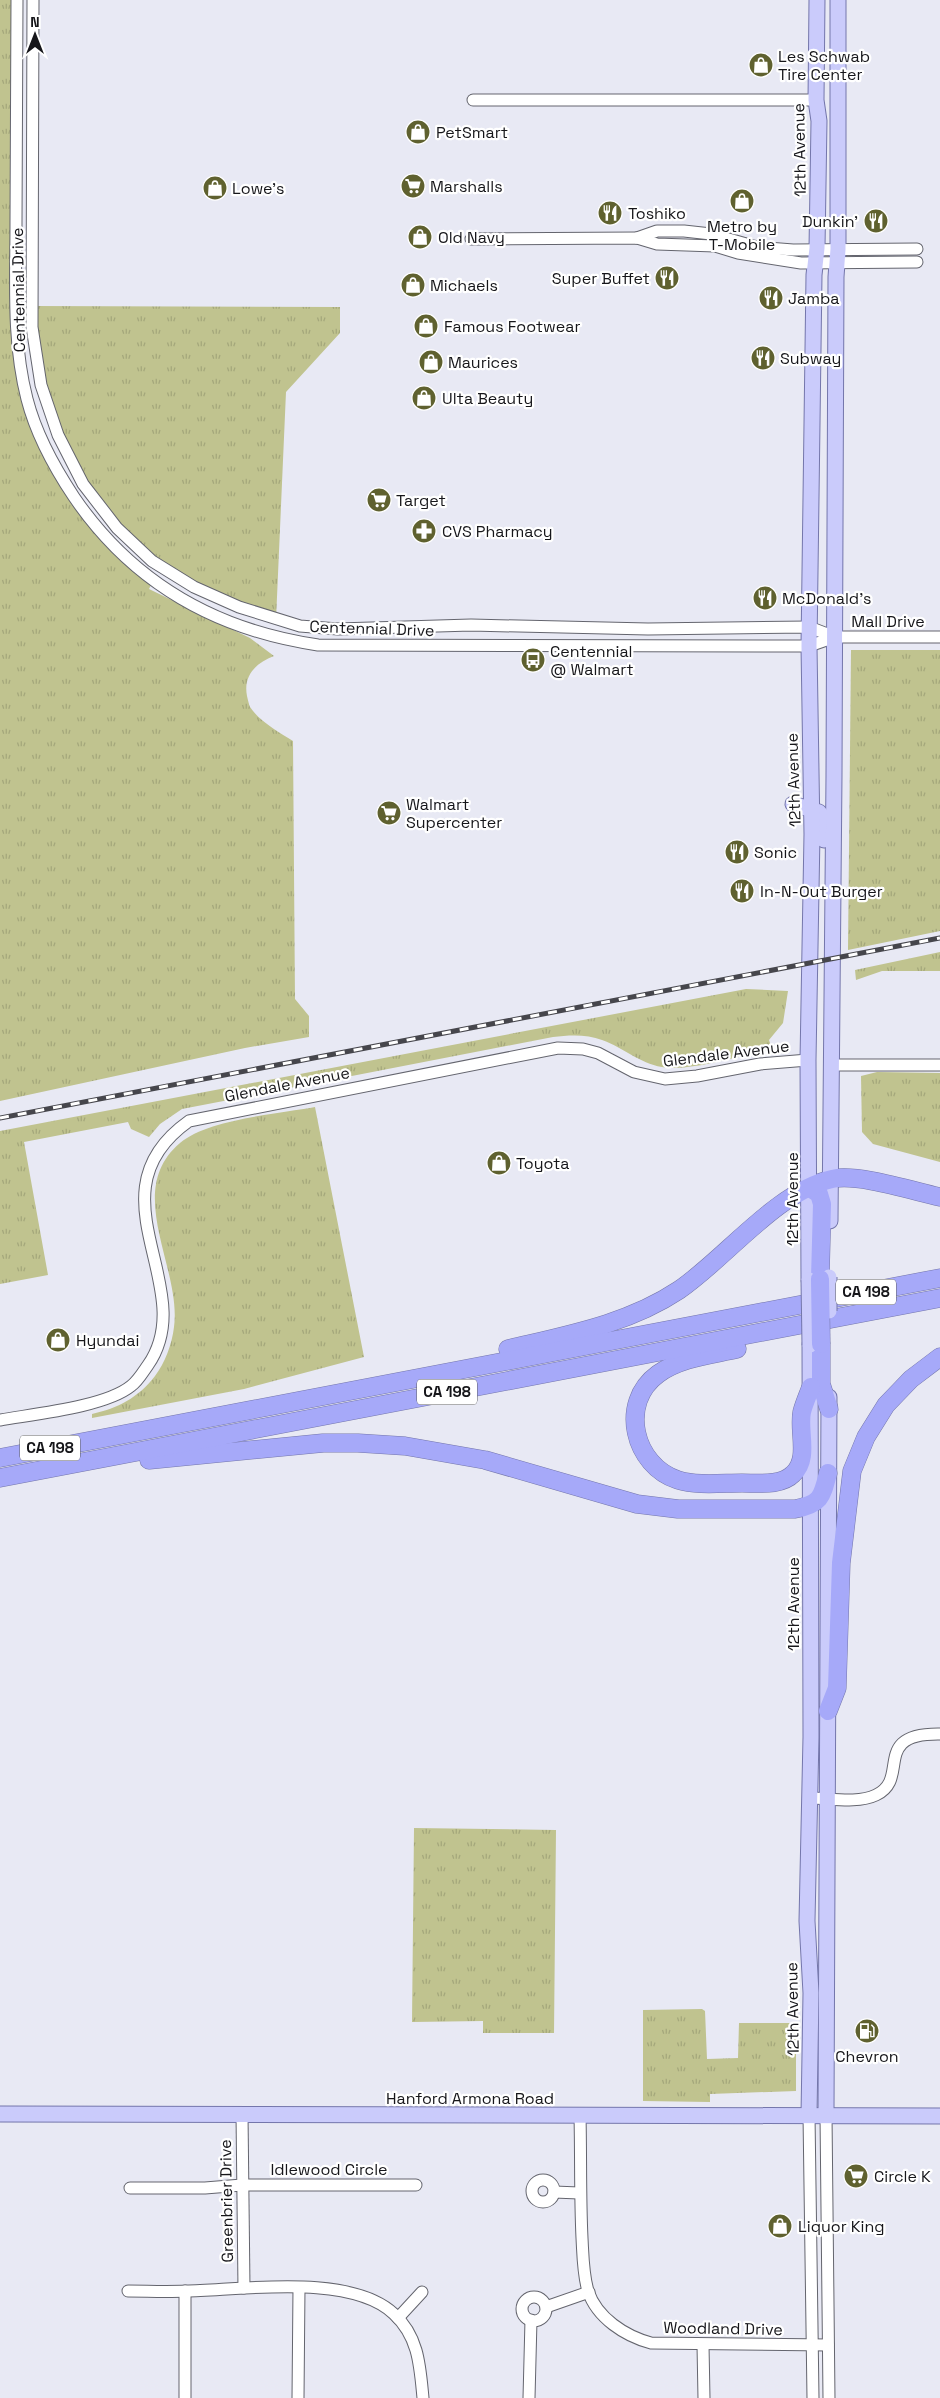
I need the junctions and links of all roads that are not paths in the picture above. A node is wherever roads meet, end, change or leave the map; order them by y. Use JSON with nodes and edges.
{"nodes":[{"id":1,"x":17,"y":0,"type":"edge"},
{"id":2,"x":33,"y":0,"type":"edge"},
{"id":3,"x":817,"y":0,"type":"edge"},
{"id":4,"x":838,"y":0,"type":"edge"},
{"id":5,"x":473,"y":100,"type":"dead end"},
{"id":6,"x":816,"y":100,"type":"junction"},
{"id":7,"x":637,"y":238,"type":"junction"},
{"id":8,"x":471,"y":239,"type":"dead end"},
{"id":9,"x":817,"y":248,"type":"junction"},
{"id":10,"x":917,"y":249,"type":"dead end"},
{"id":11,"x":837,"y":255,"type":"junction"},
{"id":12,"x":917,"y":262,"type":"dead end"},
{"id":13,"x":814,"y":264,"type":"junction"},
{"id":14,"x":20,"y":362,"type":"junction"},
{"id":15,"x":64,"y":448,"type":"junction"},
{"id":16,"x":809,"y":627,"type":"junction"},
{"id":17,"x":835,"y":637,"type":"junction"},
{"id":18,"x":940,"y":638,"type":"edge"},
{"id":19,"x":808,"y":646,"type":"junction"},
{"id":20,"x":793,"y":804,"type":"dead end"},
{"id":21,"x":812,"y":810,"type":"junction"},
{"id":22,"x":832,"y":920,"type":"junction"},
{"id":23,"x":810,"y":990,"type":"junction"},
{"id":24,"x":808,"y":1060,"type":"junction"},
{"id":25,"x":832,"y":1065,"type":"junction"},
{"id":26,"x":940,"y":1065,"type":"edge"},
{"id":27,"x":832,"y":1179,"type":"junction"},
{"id":28,"x":810,"y":1188,"type":"junction"},
{"id":29,"x":940,"y":1196,"type":"edge"},
{"id":30,"x":940,"y":1278,"type":"edge"},
{"id":31,"x":820,"y":1279,"type":"junction"},
{"id":32,"x":940,"y":1298,"type":"edge"},
{"id":33,"x":843,"y":1317,"type":"junction"},
{"id":34,"x":820,"y":1344,"type":"junction"},
{"id":35,"x":940,"y":1357,"type":"edge"},
{"id":36,"x":811,"y":1387,"type":"junction"},
{"id":37,"x":296,"y":1400,"type":"junction"},
{"id":38,"x":829,"y":1409,"type":"joint"},
{"id":39,"x":0,"y":1420,"type":"edge"},
{"id":40,"x":0,"y":1458,"type":"edge"},
{"id":41,"x":51,"y":1468,"type":"junction"},
{"id":42,"x":828,"y":1473,"type":"junction"},
{"id":43,"x":0,"y":1478,"type":"edge"},
{"id":44,"x":811,"y":1506,"type":"junction"},
{"id":45,"x":828,"y":1711,"type":"junction"},
{"id":46,"x":940,"y":1734,"type":"edge"},
{"id":47,"x":810,"y":1798,"type":"junction"},
{"id":48,"x":828,"y":1798,"type":"junction"},
{"id":49,"x":0,"y":2114,"type":"edge"},
{"id":50,"x":242,"y":2114,"type":"junction"},
{"id":51,"x":580,"y":2116,"type":"junction"},
{"id":52,"x":809,"y":2116,"type":"junction"},
{"id":53,"x":826,"y":2116,"type":"junction"},
{"id":54,"x":940,"y":2116,"type":"edge"},
{"id":55,"x":242,"y":2185,"type":"junction"},
{"id":56,"x":416,"y":2186,"type":"dead end"},
{"id":57,"x":130,"y":2188,"type":"dead end"},
{"id":58,"x":554,"y":2192,"type":"dead end"},
{"id":59,"x":579,"y":2192,"type":"junction"},
{"id":60,"x":244,"y":2288,"type":"junction"},
{"id":61,"x":299,"y":2288,"type":"junction"},
{"id":62,"x":128,"y":2291,"type":"dead end"},
{"id":63,"x":186,"y":2291,"type":"junction"},
{"id":64,"x":422,"y":2292,"type":"dead end"},
{"id":65,"x":589,"y":2292,"type":"junction"},
{"id":66,"x":546,"y":2307,"type":"junction"},
{"id":67,"x":398,"y":2318,"type":"junction"},
{"id":68,"x":531,"y":2320,"type":"junction"},
{"id":69,"x":703,"y":2345,"type":"junction"},
{"id":70,"x":813,"y":2345,"type":"junction"},
{"id":71,"x":828,"y":2345,"type":"junction"},
{"id":72,"x":185,"y":2398,"type":"edge"},
{"id":73,"x":298,"y":2398,"type":"edge"},
{"id":74,"x":423,"y":2398,"type":"edge"},
{"id":75,"x":529,"y":2398,"type":"edge"},
{"id":76,"x":704,"y":2398,"type":"edge"},
{"id":77,"x":813,"y":2398,"type":"edge"},
{"id":78,"x":829,"y":2398,"type":"edge"}],
"edges":[{"from":1,"to":14,"type":"street","name":"Centennial Drive"},
{"from":2,"to":15,"type":"street","name":"Centennial Drive"},
{"from":3,"to":6,"type":"main road","name":"12th Avenue"},
{"from":4,"to":11,"type":"main road"},
{"from":5,"to":6,"type":"street"},
{"from":6,"to":9,"type":"main road","name":"12th Avenue"},
{"from":7,"to":8,"type":"street"},
{"from":7,"to":9,"type":"street"},
{"from":7,"to":13,"type":"street"},
{"from":9,"to":11,"type":"street"},
{"from":9,"to":13,"type":"main road","name":"12th Avenue"},
{"from":10,"to":11,"type":"street"},
{"from":11,"to":12,"type":"street"},
{"from":11,"to":13,"type":"street"},
{"from":11,"to":17,"type":"main road"},
{"from":13,"to":16,"type":"main road","name":"12th Avenue"},
{"from":14,"to":15,"type":"street"},
{"from":14,"to":19,"type":"street","name":"Centennial Drive"},
{"from":15,"to":16,"type":"street","name":"Centennial Drive"},
{"from":16,"to":17,"type":"street","name":"Mall Drive"},
{"from":16,"to":19,"type":"main road","name":"12th Avenue"},
{"from":17,"to":18,"type":"street","name":"Mall Drive"},
{"from":17,"to":19,"type":"street","name":"Mall Drive"},
{"from":17,"to":22,"type":"main road"},
{"from":19,"to":21,"type":"main road","name":"12th Avenue"},
{"from":20,"to":21,"type":"main road"},
{"from":21,"to":22,"type":"main road"},
{"from":21,"to":23,"type":"main road","name":"12th Avenue"},
{"from":22,"to":25,"type":"main road"},
{"from":23,"to":24,"type":"main road","name":"12th Avenue"},
{"from":23,"to":25,"type":"main road"},
{"from":24,"to":28,"type":"main road","name":"12th Avenue"},
{"from":24,"to":39,"type":"street","name":"Glendale Avenue"},
{"from":25,"to":26,"type":"street"},
{"from":25,"to":27,"type":"main road"},
{"from":27,"to":28,"type":"highway"},
{"from":27,"to":29,"type":"highway"},
{"from":27,"to":31,"type":"main road"},
{"from":28,"to":31,"type":"highway"},
{"from":28,"to":37,"type":"highway"},
{"from":30,"to":37,"type":"highway","number":"CA 198"},
{"from":31,"to":34,"type":"highway","bridge":true},
{"from":32,"to":33,"type":"highway","number":"CA 198"},
{"from":33,"to":36,"type":"highway"},
{"from":33,"to":41,"type":"highway","number":"CA 198"},
{"from":34,"to":36,"type":"main road","name":"12th Avenue"},
{"from":34,"to":38,"type":"highway"},
{"from":35,"to":45,"type":"highway"},
{"from":36,"to":44,"type":"main road","name":"12th Avenue"},
{"from":37,"to":40,"type":"highway","number":"CA 198"},
{"from":38,"to":42,"type":"main road","name":"12th Avenue"},
{"from":41,"to":43,"type":"highway","number":"CA 198"},
{"from":41,"to":44,"type":"highway"},
{"from":42,"to":44,"type":"highway"},
{"from":42,"to":45,"type":"main road","name":"12th Avenue"},
{"from":44,"to":47,"type":"main road","name":"12th Avenue"},
{"from":45,"to":48,"type":"main road","name":"12th Avenue"},
{"from":46,"to":48,"type":"street"},
{"from":47,"to":48,"type":"street"},
{"from":47,"to":52,"type":"main road","name":"12th Avenue"},
{"from":48,"to":53,"type":"main road","name":"12th Avenue"},
{"from":49,"to":50,"type":"main road","name":"Hanford Armona Road"},
{"from":50,"to":51,"type":"main road","name":"Hanford Armona Road"},
{"from":50,"to":55,"type":"street","name":"Greenbrier Drive"},
{"from":51,"to":52,"type":"main road","name":"Hanford Armona Road"},
{"from":51,"to":59,"type":"street","name":"Woodland Drive"},
{"from":52,"to":53,"type":"main road","name":"Hanford Armona Road"},
{"from":52,"to":70,"type":"street","name":"12th Avenue"},
{"from":53,"to":54,"type":"main road","name":"Hanford Armona Road"},
{"from":53,"to":71,"type":"street","name":"12th Avenue"},
{"from":55,"to":56,"type":"street","name":"Idlewood Circle"},
{"from":55,"to":57,"type":"street","name":"Idlewood Circle"},
{"from":55,"to":60,"type":"street","name":"Greenbrier Drive"},
{"from":58,"to":59,"type":"street"},
{"from":59,"to":65,"type":"street","name":"Woodland Drive"},
{"from":60,"to":61,"type":"street"},
{"from":60,"to":63,"type":"street"},
{"from":61,"to":67,"type":"street"},
{"from":61,"to":73,"type":"street"},
{"from":62,"to":63,"type":"street"},
{"from":63,"to":72,"type":"street"},
{"from":64,"to":67,"type":"street"},
{"from":65,"to":66,"type":"street"},
{"from":65,"to":69,"type":"street","name":"Woodland Drive"},
{"from":66,"to":68,"type":"street"},
{"from":66,"to":68,"type":"street"},
{"from":67,"to":74,"type":"street"},
{"from":68,"to":75,"type":"street"},
{"from":69,"to":70,"type":"street","name":"Woodland Drive"},
{"from":69,"to":76,"type":"street"},
{"from":70,"to":71,"type":"street","name":"Woodland Drive"},
{"from":70,"to":77,"type":"street","name":"12th Avenue"},
{"from":71,"to":78,"type":"street","name":"12th Avenue"}]}
